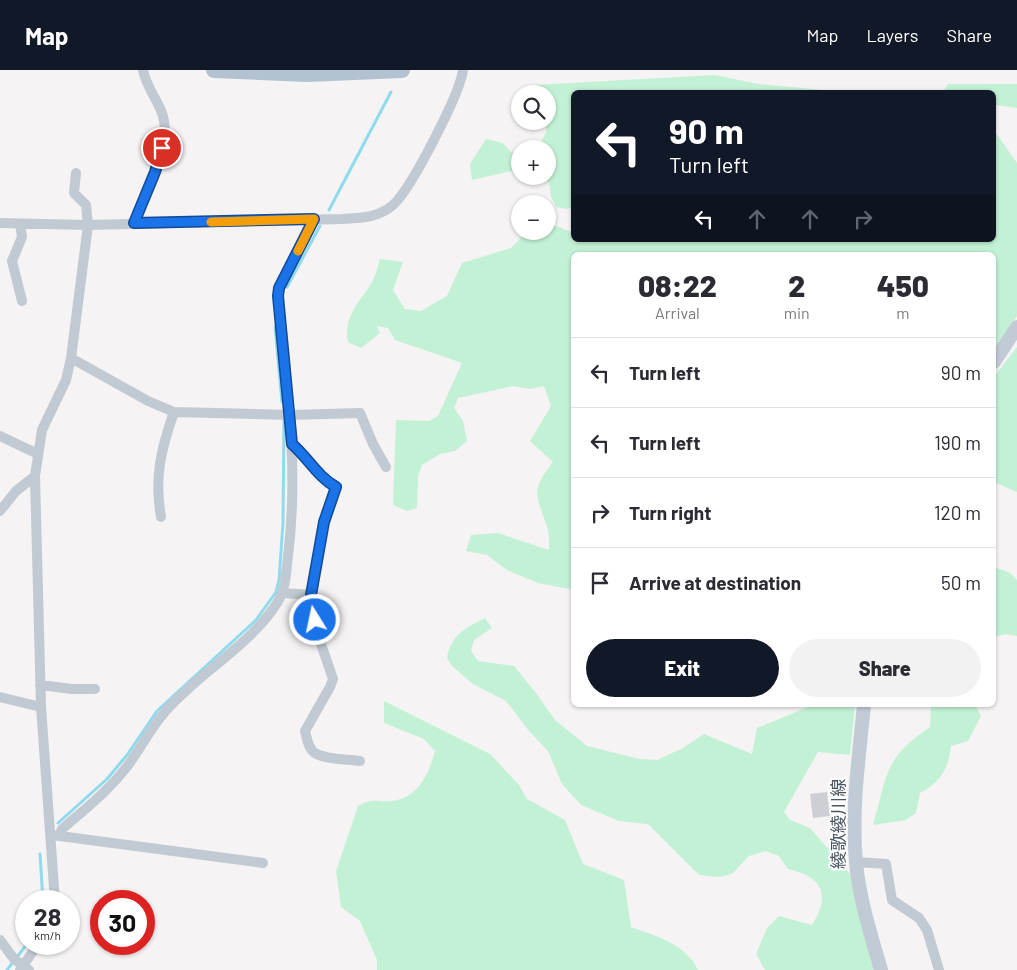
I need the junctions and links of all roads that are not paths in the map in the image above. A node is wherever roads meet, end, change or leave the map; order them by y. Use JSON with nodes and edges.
{"nodes":[{"id":1,"x":143,"y":70,"type":"edge"},
{"id":2,"x":214,"y":70,"type":"edge"},
{"id":3,"x":393,"y":70,"type":"edge"},
{"id":4,"x":402,"y":70,"type":"edge"},
{"id":5,"x":463,"y":70,"type":"edge"},
{"id":6,"x":234,"y":71,"type":"edge"},
{"id":7,"x":76,"y":172,"type":"dead end"},
{"id":8,"x":314,"y":219,"type":"junction"},
{"id":9,"x":0,"y":223,"type":"edge"},
{"id":10,"x":134,"y":223,"type":"junction"},
{"id":11,"x":20,"y":224,"type":"junction"},
{"id":12,"x":88,"y":226,"type":"junction"},
{"id":13,"x":22,"y":301,"type":"dead end"},
{"id":14,"x":1017,"y":327,"type":"edge"},
{"id":15,"x":71,"y":358,"type":"junction"},
{"id":16,"x":996,"y":359,"type":"edge"},
{"id":17,"x":174,"y":412,"type":"junction"},
{"id":18,"x":290,"y":415,"type":"junction"},
{"id":19,"x":0,"y":436,"type":"edge"},
{"id":20,"x":292,"y":444,"type":"junction"},
{"id":21,"x":38,"y":454,"type":"junction"},
{"id":22,"x":386,"y":467,"type":"dead end"},
{"id":23,"x":35,"y":476,"type":"junction"},
{"id":24,"x":0,"y":511,"type":"edge"},
{"id":25,"x":161,"y":517,"type":"dead end"},
{"id":26,"x":284,"y":593,"type":"junction"},
{"id":27,"x":311,"y":595,"type":"junction"},
{"id":28,"x":40,"y":685,"type":"junction"},
{"id":29,"x":95,"y":689,"type":"dead end"},
{"id":30,"x":0,"y":696,"type":"edge"},
{"id":31,"x":41,"y":707,"type":"junction"},
{"id":32,"x":864,"y":707,"type":"edge"},
{"id":33,"x":360,"y":760,"type":"dead end"},
{"id":34,"x":55,"y":835,"type":"junction"},
{"id":35,"x":856,"y":862,"type":"junction"},
{"id":36,"x":264,"y":863,"type":"dead end"},
{"id":37,"x":55,"y":890,"type":"edge"},
{"id":38,"x":0,"y":940,"type":"edge"},
{"id":39,"x":29,"y":955,"type":"edge"},
{"id":40,"x":20,"y":965,"type":"edge"},
{"id":41,"x":881,"y":970,"type":"edge"},
{"id":42,"x":939,"y":970,"type":"edge"}],
"edges":[{"from":1,"to":10,"type":"street"},
{"from":2,"to":6,"type":"main road"},
{"from":3,"to":4,"type":"main road"},
{"from":3,"to":6,"type":"main road"},
{"from":5,"to":8,"type":"street"},
{"from":7,"to":12,"type":"street"},
{"from":8,"to":10,"type":"street"},
{"from":8,"to":18,"type":"street"},
{"from":9,"to":11,"type":"street"},
{"from":10,"to":12,"type":"street"},
{"from":11,"to":12,"type":"street"},
{"from":11,"to":13,"type":"street"},
{"from":12,"to":15,"type":"street"},
{"from":14,"to":16,"type":"main road"},
{"from":15,"to":17,"type":"street"},
{"from":15,"to":21,"type":"street"},
{"from":17,"to":18,"type":"street"},
{"from":17,"to":25,"type":"street"},
{"from":18,"to":20,"type":"street"},
{"from":18,"to":22,"type":"street"},
{"from":19,"to":21,"type":"street"},
{"from":20,"to":26,"type":"street"},
{"from":20,"to":27,"type":"street"},
{"from":21,"to":23,"type":"street"},
{"from":23,"to":24,"type":"street"},
{"from":23,"to":28,"type":"street"},
{"from":26,"to":27,"type":"street"},
{"from":26,"to":34,"type":"street"},
{"from":27,"to":33,"type":"street"},
{"from":28,"to":29,"type":"street"},
{"from":28,"to":31,"type":"street"},
{"from":30,"to":31,"type":"street"},
{"from":31,"to":34,"type":"street"},
{"from":32,"to":35,"type":"main road","name":"綾歌綾川線"},
{"from":34,"to":36,"type":"street"},
{"from":34,"to":37,"type":"street"},
{"from":35,"to":41,"type":"main road","name":"綾歌綾川線"},
{"from":35,"to":42,"type":"street"},
{"from":38,"to":40,"type":"street"},
{"from":39,"to":40,"type":"street"}]}
